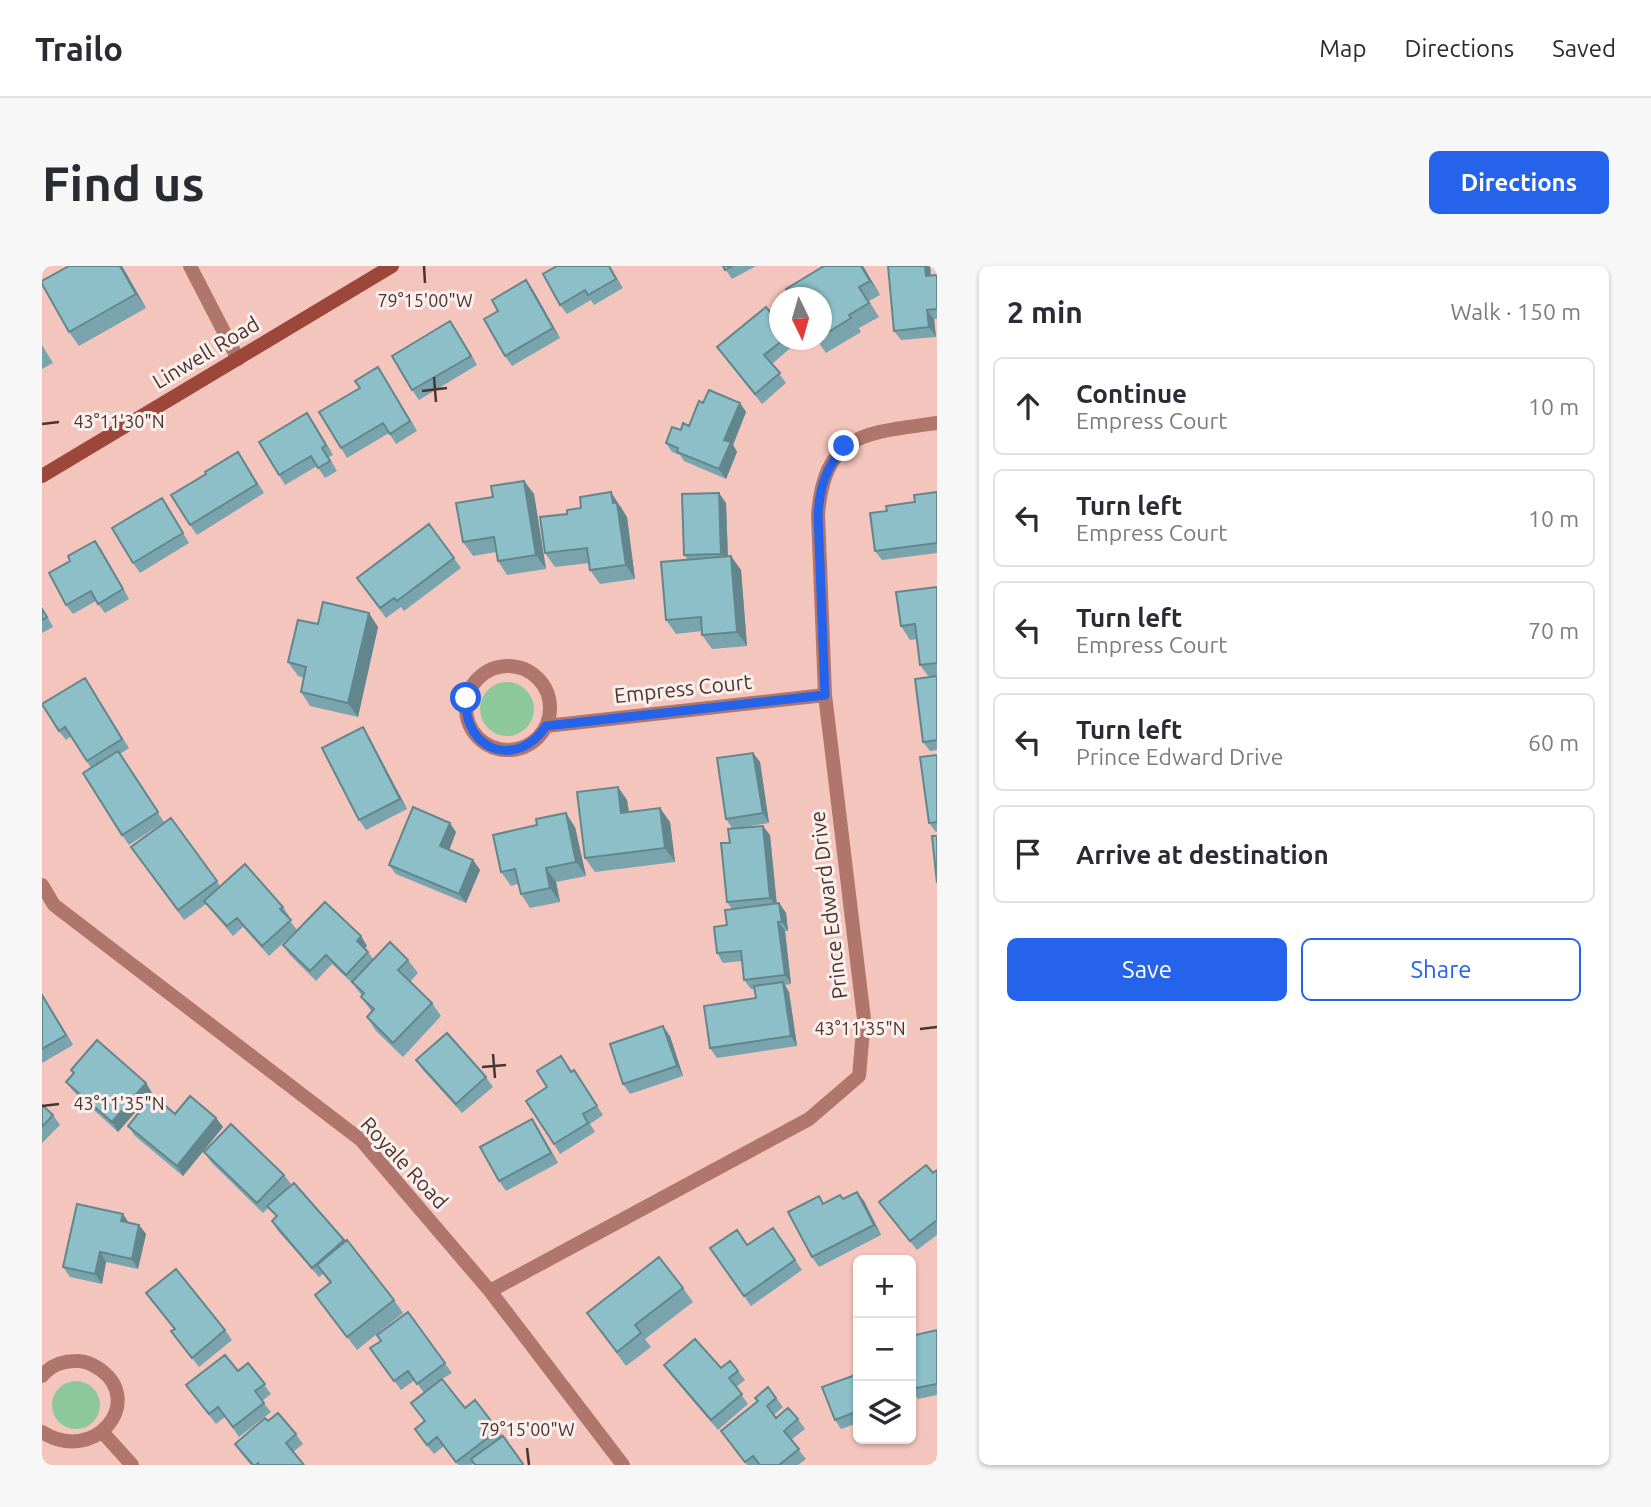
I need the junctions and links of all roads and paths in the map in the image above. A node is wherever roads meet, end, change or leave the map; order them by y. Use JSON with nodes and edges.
{"nodes":[{"id":1,"x":190,"y":266,"type":"edge"},
{"id":2,"x":392,"y":266,"type":"edge"},
{"id":3,"x":237,"y":359,"type":"junction"},
{"id":4,"x":937,"y":423,"type":"edge"},
{"id":5,"x":42,"y":476,"type":"edge"},
{"id":6,"x":825,"y":695,"type":"junction"},
{"id":7,"x":546,"y":726,"type":"junction"},
{"id":8,"x":42,"y":885,"type":"edge"},
{"id":9,"x":48,"y":909,"type":"edge"},
{"id":10,"x":490,"y":1291,"type":"junction"},
{"id":11,"x":42,"y":1376,"type":"edge"},
{"id":12,"x":42,"y":1432,"type":"edge"},
{"id":13,"x":105,"y":1435,"type":"junction"},
{"id":14,"x":132,"y":1465,"type":"edge"},
{"id":15,"x":623,"y":1465,"type":"edge"}],
"edges":[{"from":1,"to":3,"type":"street"},
{"from":2,"to":3,"type":"main road","name":"Linwell Road"},
{"from":3,"to":5,"type":"main road","name":"Linwell Road"},
{"from":4,"to":6,"type":"street","name":"Prince Edward Drive"},
{"from":6,"to":7,"type":"street","name":"Empress Court"},
{"from":6,"to":10,"type":"street","name":"Prince Edward Drive"},
{"from":7,"to":7,"type":"street"},
{"from":8,"to":9,"type":"street","name":"Royale Road"},
{"from":9,"to":10,"type":"street","name":"Royale Road"},
{"from":10,"to":15,"type":"street","name":"Royale Road"},
{"from":11,"to":13,"type":"street"},
{"from":12,"to":13,"type":"street"},
{"from":13,"to":14,"type":"street"}]}
